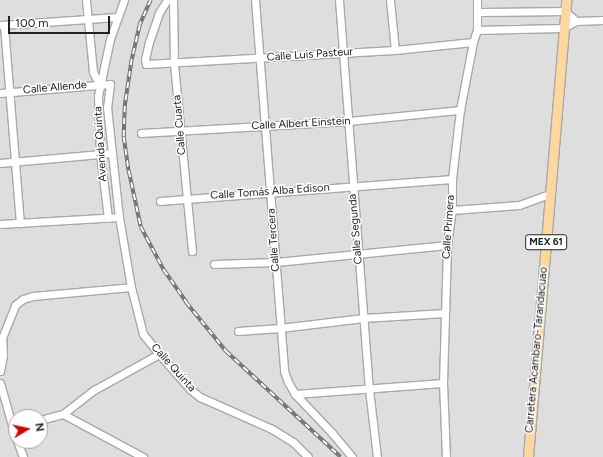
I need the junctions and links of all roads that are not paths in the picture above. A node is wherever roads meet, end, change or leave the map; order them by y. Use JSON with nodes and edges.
{"nodes":[{"id":1,"x":86,"y":0,"type":"edge"},
{"id":2,"x":124,"y":0,"type":"edge"},
{"id":3,"x":167,"y":0,"type":"edge"},
{"id":4,"x":173,"y":0,"type":"edge"},
{"id":5,"x":255,"y":0,"type":"edge"},
{"id":6,"x":339,"y":0,"type":"edge"},
{"id":7,"x":390,"y":0,"type":"edge"},
{"id":8,"x":477,"y":0,"type":"edge"},
{"id":9,"x":566,"y":0,"type":"edge"},
{"id":10,"x":565,"y":11,"type":"junction"},
{"id":11,"x":478,"y":12,"type":"junction"},
{"id":12,"x":117,"y":17,"type":"junction"},
{"id":13,"x":89,"y":20,"type":"junction"},
{"id":14,"x":603,"y":20,"type":"edge"},
{"id":15,"x":576,"y":21,"type":"junction"},
{"id":16,"x":2,"y":25,"type":"edge"},
{"id":17,"x":563,"y":28,"type":"junction"},
{"id":18,"x":477,"y":30,"type":"junction"},
{"id":19,"x":472,"y":42,"type":"junction"},
{"id":20,"x":395,"y":50,"type":"junction"},
{"id":21,"x":342,"y":53,"type":"junction"},
{"id":22,"x":259,"y":59,"type":"junction"},
{"id":23,"x":174,"y":64,"type":"junction"},
{"id":24,"x":100,"y":84,"type":"junction"},
{"id":25,"x":110,"y":84,"type":"joint"},
{"id":26,"x":11,"y":92,"type":"junction"},
{"id":27,"x":0,"y":93,"type":"edge"},
{"id":28,"x":460,"y":110,"type":"junction"},
{"id":29,"x":349,"y":121,"type":"junction"},
{"id":30,"x":265,"y":126,"type":"junction"},
{"id":31,"x":180,"y":130,"type":"junction"},
{"id":32,"x":141,"y":133,"type":"dead end"},
{"id":33,"x":112,"y":153,"type":"junction"},
{"id":34,"x":100,"y":154,"type":"junction"},
{"id":35,"x":16,"y":161,"type":"junction"},
{"id":36,"x":0,"y":163,"type":"edge"},
{"id":37,"x":452,"y":179,"type":"junction"},
{"id":38,"x":352,"y":186,"type":"junction"},
{"id":39,"x":270,"y":192,"type":"junction"},
{"id":40,"x":550,"y":194,"type":"junction"},
{"id":41,"x":187,"y":199,"type":"junction"},
{"id":42,"x":160,"y":201,"type":"dead end"},
{"id":43,"x":452,"y":210,"type":"junction"},
{"id":44,"x":119,"y":217,"type":"junction"},
{"id":45,"x":108,"y":218,"type":"junction"},
{"id":46,"x":20,"y":223,"type":"junction"},
{"id":47,"x":0,"y":224,"type":"edge"},
{"id":48,"x":447,"y":245,"type":"junction"},
{"id":49,"x":192,"y":251,"type":"dead end"},
{"id":50,"x":358,"y":254,"type":"junction"},
{"id":51,"x":276,"y":262,"type":"junction"},
{"id":52,"x":214,"y":264,"type":"dead end"},
{"id":53,"x":131,"y":286,"type":"junction"},
{"id":54,"x":445,"y":312,"type":"junction"},
{"id":55,"x":363,"y":318,"type":"junction"},
{"id":56,"x":280,"y":328,"type":"junction"},
{"id":57,"x":238,"y":331,"type":"dead end"},
{"id":58,"x":1,"y":338,"type":"edge"},
{"id":59,"x":159,"y":354,"type":"junction"},
{"id":60,"x":0,"y":371,"type":"edge"},
{"id":61,"x":0,"y":383,"type":"edge"},
{"id":62,"x":443,"y":383,"type":"junction"},
{"id":63,"x":369,"y":389,"type":"junction"},
{"id":64,"x":295,"y":394,"type":"junction"},
{"id":65,"x":8,"y":409,"type":"edge"},
{"id":66,"x":64,"y":414,"type":"junction"},
{"id":67,"x":48,"y":418,"type":"edge"},
{"id":68,"x":143,"y":457,"type":"edge"},
{"id":69,"x":308,"y":457,"type":"edge"},
{"id":70,"x":352,"y":457,"type":"edge"},
{"id":71,"x":377,"y":457,"type":"edge"},
{"id":72,"x":446,"y":457,"type":"edge"},
{"id":73,"x":528,"y":457,"type":"edge"}],
"edges":[{"from":1,"to":13,"type":"street"},
{"from":2,"to":12,"type":"street","name":"Avenida Quinta"},
{"from":3,"to":23,"type":"street","name":"Calle Luis Pasteur"},
{"from":4,"to":23,"type":"street","name":"Calle Cuarta"},
{"from":5,"to":22,"type":"street","name":"Calle Tercera"},
{"from":6,"to":21,"type":"street","name":"Calle Segunda"},
{"from":7,"to":20,"type":"street"},
{"from":8,"to":11,"type":"street","name":"Calle Primera"},
{"from":9,"to":10,"type":"main road","number":"MEX 61"},
{"from":10,"to":11,"type":"street"},
{"from":10,"to":15,"type":"street"},
{"from":10,"to":17,"type":"main road","number":"MEX 61"},
{"from":11,"to":18,"type":"street","name":"Calle Primera"},
{"from":12,"to":13,"type":"street"},
{"from":12,"to":24,"type":"street","name":"Avenida Quinta"},
{"from":13,"to":16,"type":"street"},
{"from":13,"to":24,"type":"street"},
{"from":14,"to":15,"type":"street"},
{"from":15,"to":17,"type":"street"},
{"from":16,"to":26,"type":"street"},
{"from":17,"to":18,"type":"street"},
{"from":17,"to":40,"type":"main road","name":"Carretera Acambaro-Tarandacuao","number":"MEX 61"},
{"from":18,"to":19,"type":"street","name":"Calle Primera"},
{"from":19,"to":20,"type":"street","name":"Calle Luis Pasteur"},
{"from":19,"to":28,"type":"street","name":"Calle Primera"},
{"from":20,"to":21,"type":"street","name":"Calle Luis Pasteur"},
{"from":21,"to":22,"type":"street","name":"Calle Luis Pasteur"},
{"from":21,"to":29,"type":"street","name":"Calle Segunda"},
{"from":22,"to":23,"type":"street","name":"Calle Luis Pasteur"},
{"from":22,"to":30,"type":"street","name":"Calle Tercera"},
{"from":23,"to":31,"type":"street","name":"Calle Cuarta"},
{"from":24,"to":25,"type":"street","name":"Calle Allende"},
{"from":24,"to":26,"type":"street","name":"Calle Allende"},
{"from":24,"to":34,"type":"street","name":"Avenida Quinta"},
{"from":25,"to":33,"type":"street","name":"Avenida Quinta"},
{"from":26,"to":27,"type":"street","name":"Calle Allende"},
{"from":26,"to":35,"type":"street"},
{"from":28,"to":29,"type":"street","name":"Calle Albert Einstein"},
{"from":28,"to":37,"type":"street","name":"Calle Primera"},
{"from":29,"to":30,"type":"street","name":"Calle Albert Einstein"},
{"from":29,"to":38,"type":"street","name":"Calle Segunda"},
{"from":30,"to":31,"type":"street","name":"Calle Albert Einstein"},
{"from":30,"to":39,"type":"street","name":"Calle Tercera"},
{"from":31,"to":32,"type":"street","name":"Calle Albert Einstein"},
{"from":31,"to":41,"type":"street","name":"Calle Cuarta"},
{"from":33,"to":34,"type":"street"},
{"from":33,"to":44,"type":"street","name":"Avenida Quinta"},
{"from":34,"to":35,"type":"street"},
{"from":34,"to":45,"type":"street","name":"Avenida Quinta"},
{"from":35,"to":36,"type":"street"},
{"from":35,"to":46,"type":"street"},
{"from":37,"to":38,"type":"street","name":"Calle Tomás Alba Edison"},
{"from":37,"to":43,"type":"street","name":"Calle Primera"},
{"from":38,"to":39,"type":"street","name":"Calle Tomás Alba Edison"},
{"from":38,"to":50,"type":"street","name":"Calle Segunda"},
{"from":39,"to":41,"type":"street","name":"Calle Tomás Alba Edison"},
{"from":39,"to":51,"type":"street","name":"Calle Tercera"},
{"from":40,"to":43,"type":"street"},
{"from":40,"to":73,"type":"main road","name":"Carretera Acambaro-Tarandacuao","number":"MEX 61"},
{"from":41,"to":42,"type":"street","name":"Calle Tomás Alba Edison"},
{"from":41,"to":49,"type":"street","name":"Calle Cuarta"},
{"from":43,"to":48,"type":"street","name":"Calle Primera"},
{"from":44,"to":45,"type":"street"},
{"from":44,"to":53,"type":"street","name":"Calle Quinta"},
{"from":45,"to":46,"type":"street"},
{"from":46,"to":47,"type":"street"},
{"from":48,"to":50,"type":"street"},
{"from":48,"to":54,"type":"street","name":"Calle Primera"},
{"from":50,"to":51,"type":"street"},
{"from":50,"to":55,"type":"street","name":"Calle Segunda"},
{"from":51,"to":52,"type":"street"},
{"from":51,"to":56,"type":"street","name":"Calle Tercera"},
{"from":53,"to":58,"type":"street"},
{"from":53,"to":59,"type":"street","name":"Calle Quinta"},
{"from":54,"to":55,"type":"street"},
{"from":54,"to":62,"type":"street","name":"Calle Primera"},
{"from":55,"to":56,"type":"street"},
{"from":55,"to":63,"type":"street","name":"Calle Segunda"},
{"from":56,"to":57,"type":"street"},
{"from":56,"to":64,"type":"street","name":"Calle Tercera"},
{"from":58,"to":60,"type":"street"},
{"from":59,"to":66,"type":"street"},
{"from":59,"to":69,"type":"street","name":"Calle Quinta"},
{"from":61,"to":65,"type":"street"},
{"from":62,"to":63,"type":"street"},
{"from":62,"to":72,"type":"street","name":"Calle Primera"},
{"from":63,"to":64,"type":"street"},
{"from":63,"to":71,"type":"street","name":"Calle Segunda"},
{"from":64,"to":70,"type":"street","name":"Calle Tercera"},
{"from":66,"to":67,"type":"street"},
{"from":66,"to":68,"type":"street"}]}
